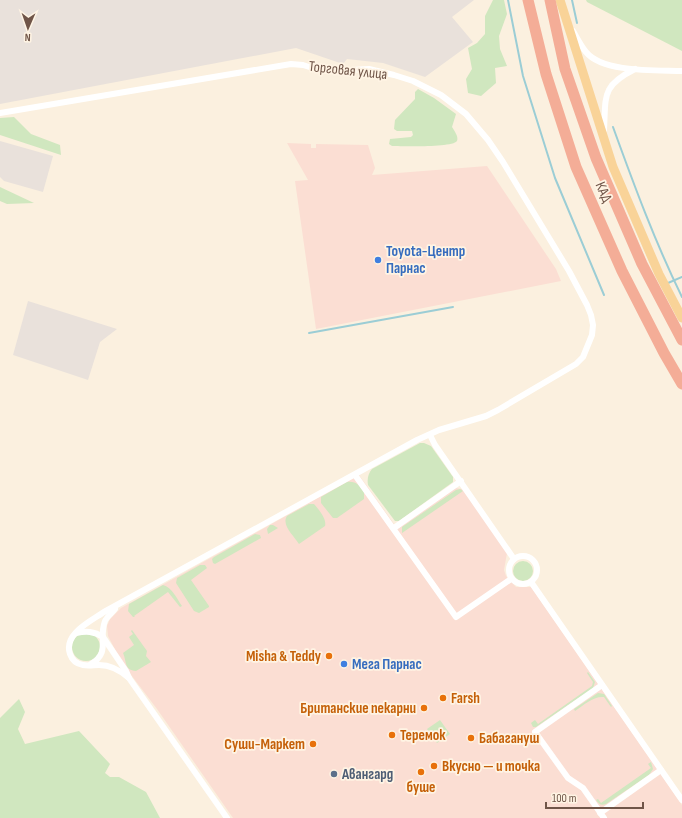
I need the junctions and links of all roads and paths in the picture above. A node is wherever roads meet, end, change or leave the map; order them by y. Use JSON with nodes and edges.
{"nodes":[{"id":1,"x":528,"y":0,"type":"edge"},
{"id":2,"x":550,"y":0,"type":"edge"},
{"id":3,"x":560,"y":0,"type":"edge"},
{"id":4,"x":568,"y":23,"type":"junction"},
{"id":5,"x":635,"y":69,"type":"junction"},
{"id":6,"x":682,"y":71,"type":"edge"},
{"id":7,"x":0,"y":113,"type":"edge"},
{"id":8,"x":603,"y":138,"type":"junction"},
{"id":9,"x":682,"y":318,"type":"edge"},
{"id":10,"x":682,"y":340,"type":"edge"},
{"id":11,"x":682,"y":384,"type":"edge"},
{"id":12,"x":430,"y":435,"type":"junction"},
{"id":13,"x":356,"y":475,"type":"junction"},
{"id":14,"x":461,"y":481,"type":"junction"},
{"id":15,"x":394,"y":528,"type":"junction"},
{"id":16,"x":514,"y":559,"type":"junction"},
{"id":17,"x":511,"y":579,"type":"junction"},
{"id":18,"x":531,"y":582,"type":"junction"},
{"id":19,"x":119,"y":605,"type":"junction"},
{"id":20,"x":74,"y":634,"type":"junction"},
{"id":21,"x":103,"y":637,"type":"junction"},
{"id":22,"x":89,"y":665,"type":"junction"},
{"id":23,"x":129,"y":678,"type":"junction"},
{"id":24,"x":602,"y":685,"type":"junction"},
{"id":25,"x":661,"y":770,"type":"junction"},
{"id":26,"x":682,"y":800,"type":"edge"},
{"id":27,"x":602,"y":815,"type":"edge"},
{"id":28,"x":226,"y":818,"type":"edge"}],
"edges":[{"from":1,"to":11,"type":"highway","name":"КАД"},
{"from":2,"to":10,"type":"highway","name":"КАД"},
{"from":3,"to":4,"type":"main road"},
{"from":4,"to":5,"type":"street"},
{"from":4,"to":8,"type":"main road"},
{"from":5,"to":6,"type":"street"},
{"from":5,"to":8,"type":"street"},
{"from":7,"to":12,"type":"street","name":"Торговая улица"},
{"from":8,"to":9,"type":"main road"},
{"from":12,"to":13,"type":"street"},
{"from":12,"to":14,"type":"street"},
{"from":13,"to":15,"type":"street"},
{"from":13,"to":19,"type":"street"},
{"from":14,"to":15,"type":"street"},
{"from":14,"to":16,"type":"street"},
{"from":15,"to":17,"type":"street"},
{"from":16,"to":17,"type":"street"},
{"from":16,"to":18,"type":"street"},
{"from":17,"to":18,"type":"street"},
{"from":18,"to":24,"type":"street"},
{"from":19,"to":20,"type":"street"},
{"from":19,"to":21,"type":"street"},
{"from":20,"to":21,"type":"street"},
{"from":20,"to":22,"type":"street"},
{"from":21,"to":22,"type":"street"},
{"from":21,"to":23,"type":"street"},
{"from":22,"to":23,"type":"street"},
{"from":23,"to":28,"type":"street"},
{"from":24,"to":25,"type":"street"},
{"from":24,"to":27,"type":"street"},
{"from":25,"to":26,"type":"street"},
{"from":25,"to":27,"type":"street"}]}
